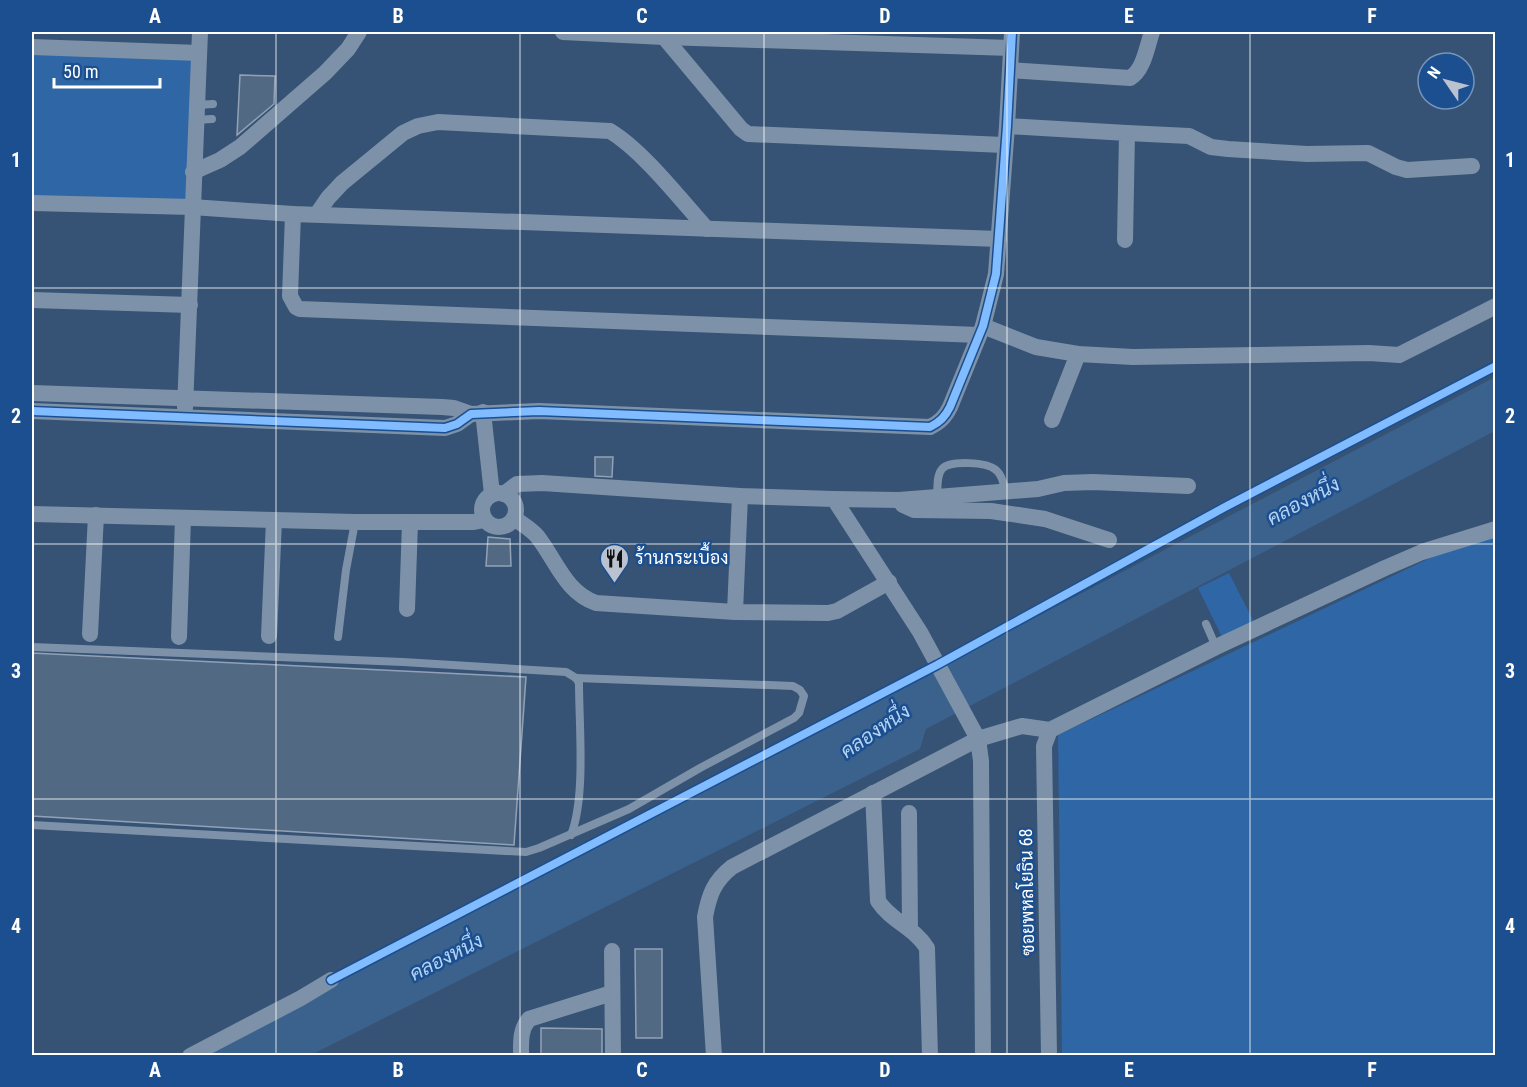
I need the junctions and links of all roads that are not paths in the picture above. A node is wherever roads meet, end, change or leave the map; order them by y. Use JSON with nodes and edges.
{"nodes":[{"id":1,"x":200,"y":32,"type":"edge"},
{"id":2,"x":359,"y":32,"type":"edge"},
{"id":3,"x":563,"y":32,"type":"edge"},
{"id":4,"x":1152,"y":32,"type":"edge"},
{"id":5,"x":660,"y":35,"type":"edge"},
{"id":6,"x":752,"y":35,"type":"edge"},
{"id":7,"x":1011,"y":40,"type":"edge"},
{"id":8,"x":32,"y":47,"type":"edge"},
{"id":9,"x":199,"y":53,"type":"junction"},
{"id":10,"x":1010,"y":70,"type":"junction"},
{"id":11,"x":1007,"y":126,"type":"junction"},
{"id":12,"x":1127,"y":133,"type":"junction"},
{"id":13,"x":1004,"y":145,"type":"junction"},
{"id":14,"x":1472,"y":166,"type":"dead end"},
{"id":15,"x":194,"y":172,"type":"junction"},
{"id":16,"x":32,"y":203,"type":"edge"},
{"id":17,"x":192,"y":207,"type":"junction"},
{"id":18,"x":293,"y":214,"type":"junction"},
{"id":19,"x":317,"y":214,"type":"junction"},
{"id":20,"x":707,"y":229,"type":"junction"},
{"id":21,"x":999,"y":238,"type":"junction"},
{"id":22,"x":1125,"y":240,"type":"dead end"},
{"id":23,"x":32,"y":300,"type":"edge"},
{"id":24,"x":190,"y":304,"type":"junction"},
{"id":25,"x":1496,"y":306,"type":"edge"},
{"id":26,"x":981,"y":331,"type":"junction"},
{"id":27,"x":1078,"y":354,"type":"junction"},
{"id":28,"x":32,"y":393,"type":"edge"},
{"id":29,"x":186,"y":400,"type":"junction"},
{"id":30,"x":32,"y":411,"type":"edge"},
{"id":31,"x":477,"y":413,"type":"junction"},
{"id":32,"x":185,"y":417,"type":"junction"},
{"id":33,"x":1052,"y":420,"type":"dead end"},
{"id":34,"x":1188,"y":486,"type":"dead end"},
{"id":35,"x":1005,"y":491,"type":"junction"},
{"id":36,"x":498,"y":494,"type":"junction"},
{"id":37,"x":740,"y":496,"type":"junction"},
{"id":38,"x":937,"y":497,"type":"junction"},
{"id":39,"x":834,"y":499,"type":"junction"},
{"id":40,"x":899,"y":500,"type":"junction"},
{"id":41,"x":32,"y":514,"type":"edge"},
{"id":42,"x":96,"y":515,"type":"junction"},
{"id":43,"x":183,"y":518,"type":"junction"},
{"id":44,"x":514,"y":518,"type":"junction"},
{"id":45,"x":274,"y":520,"type":"junction"},
{"id":46,"x":484,"y":520,"type":"junction"},
{"id":47,"x":355,"y":522,"type":"junction"},
{"id":48,"x":410,"y":523,"type":"junction"},
{"id":49,"x":1496,"y":529,"type":"edge"},
{"id":50,"x":1109,"y":540,"type":"dead end"},
{"id":51,"x":889,"y":582,"type":"junction"},
{"id":52,"x":407,"y":609,"type":"dead end"},
{"id":53,"x":735,"y":612,"type":"junction"},
{"id":54,"x":1206,"y":624,"type":"dead end"},
{"id":55,"x":90,"y":634,"type":"dead end"},
{"id":56,"x":269,"y":636,"type":"dead end"},
{"id":57,"x":179,"y":637,"type":"dead end"},
{"id":58,"x":338,"y":637,"type":"dead end"},
{"id":59,"x":32,"y":646,"type":"edge"},
{"id":60,"x":1216,"y":647,"type":"junction"},
{"id":61,"x":576,"y":678,"type":"junction"},
{"id":62,"x":1050,"y":730,"type":"junction"},
{"id":63,"x":975,"y":734,"type":"junction"},
{"id":64,"x":873,"y":793,"type":"junction"},
{"id":65,"x":909,"y":813,"type":"dead end"},
{"id":66,"x":32,"y":825,"type":"edge"},
{"id":67,"x":571,"y":835,"type":"junction"},
{"id":68,"x":910,"y":929,"type":"junction"},
{"id":69,"x":612,"y":951,"type":"dead end"},
{"id":70,"x":331,"y":980,"type":"dead end"},
{"id":71,"x":612,"y":993,"type":"junction"},
{"id":72,"x":190,"y":1056,"type":"edge"},
{"id":73,"x":521,"y":1056,"type":"edge"},
{"id":74,"x":613,"y":1056,"type":"edge"},
{"id":75,"x":714,"y":1056,"type":"edge"},
{"id":76,"x":930,"y":1056,"type":"edge"},
{"id":77,"x":983,"y":1056,"type":"edge"},
{"id":78,"x":1049,"y":1056,"type":"edge"}],
"edges":[{"from":1,"to":9,"type":"street"},
{"from":2,"to":15,"type":"street"},
{"from":3,"to":5,"type":"street"},
{"from":4,"to":10,"type":"street"},
{"from":5,"to":6,"type":"street"},
{"from":5,"to":13,"type":"street"},
{"from":6,"to":7,"type":"street"},
{"from":7,"to":10,"type":"street"},
{"from":8,"to":9,"type":"street"},
{"from":9,"to":15,"type":"street"},
{"from":10,"to":11,"type":"street"},
{"from":11,"to":12,"type":"street"},
{"from":11,"to":13,"type":"street"},
{"from":12,"to":14,"type":"street"},
{"from":12,"to":22,"type":"street"},
{"from":13,"to":21,"type":"street"},
{"from":15,"to":17,"type":"street"},
{"from":16,"to":17,"type":"street"},
{"from":17,"to":18,"type":"street"},
{"from":17,"to":24,"type":"street"},
{"from":18,"to":19,"type":"street"},
{"from":18,"to":26,"type":"street"},
{"from":19,"to":20,"type":"street"},
{"from":19,"to":20,"type":"street"},
{"from":20,"to":21,"type":"street"},
{"from":21,"to":26,"type":"street"},
{"from":23,"to":24,"type":"street"},
{"from":24,"to":29,"type":"street"},
{"from":25,"to":27,"type":"street"},
{"from":26,"to":27,"type":"street"},
{"from":26,"to":31,"type":"street"},
{"from":27,"to":33,"type":"street"},
{"from":28,"to":29,"type":"street"},
{"from":29,"to":31,"type":"street"},
{"from":29,"to":32,"type":"street"},
{"from":30,"to":32,"type":"street"},
{"from":31,"to":32,"type":"street"},
{"from":31,"to":36,"type":"street"},
{"from":34,"to":35,"type":"street"},
{"from":35,"to":38,"type":"street"},
{"from":35,"to":38,"type":"lane"},
{"from":36,"to":37,"type":"street"},
{"from":36,"to":44,"type":"street"},
{"from":36,"to":46,"type":"street"},
{"from":37,"to":39,"type":"street"},
{"from":37,"to":53,"type":"street"},
{"from":38,"to":40,"type":"street"},
{"from":39,"to":40,"type":"street"},
{"from":39,"to":51,"type":"street"},
{"from":40,"to":50,"type":"street"},
{"from":41,"to":42,"type":"street"},
{"from":42,"to":43,"type":"street"},
{"from":42,"to":55,"type":"street"},
{"from":43,"to":45,"type":"street"},
{"from":43,"to":57,"type":"street"},
{"from":44,"to":46,"type":"street"},
{"from":44,"to":53,"type":"street"},
{"from":45,"to":47,"type":"street"},
{"from":45,"to":56,"type":"street"},
{"from":46,"to":48,"type":"street"},
{"from":47,"to":48,"type":"street"},
{"from":47,"to":58,"type":"lane"},
{"from":48,"to":52,"type":"street"},
{"from":49,"to":60,"type":"street"},
{"from":51,"to":53,"type":"street"},
{"from":51,"to":63,"type":"street"},
{"from":54,"to":60,"type":"lane"},
{"from":59,"to":61,"type":"lane"},
{"from":60,"to":62,"type":"street"},
{"from":61,"to":67,"type":"lane"},
{"from":61,"to":67,"type":"lane"},
{"from":62,"to":63,"type":"street"},
{"from":62,"to":78,"type":"street","name":"ซอยพหลโยธิน 68"},
{"from":63,"to":64,"type":"street"},
{"from":63,"to":77,"type":"street"},
{"from":64,"to":68,"type":"street"},
{"from":64,"to":75,"type":"street"},
{"from":65,"to":68,"type":"street"},
{"from":66,"to":67,"type":"lane"},
{"from":68,"to":76,"type":"street"},
{"from":69,"to":71,"type":"street"},
{"from":70,"to":72,"type":"street"},
{"from":71,"to":73,"type":"street"},
{"from":71,"to":74,"type":"street"}]}
